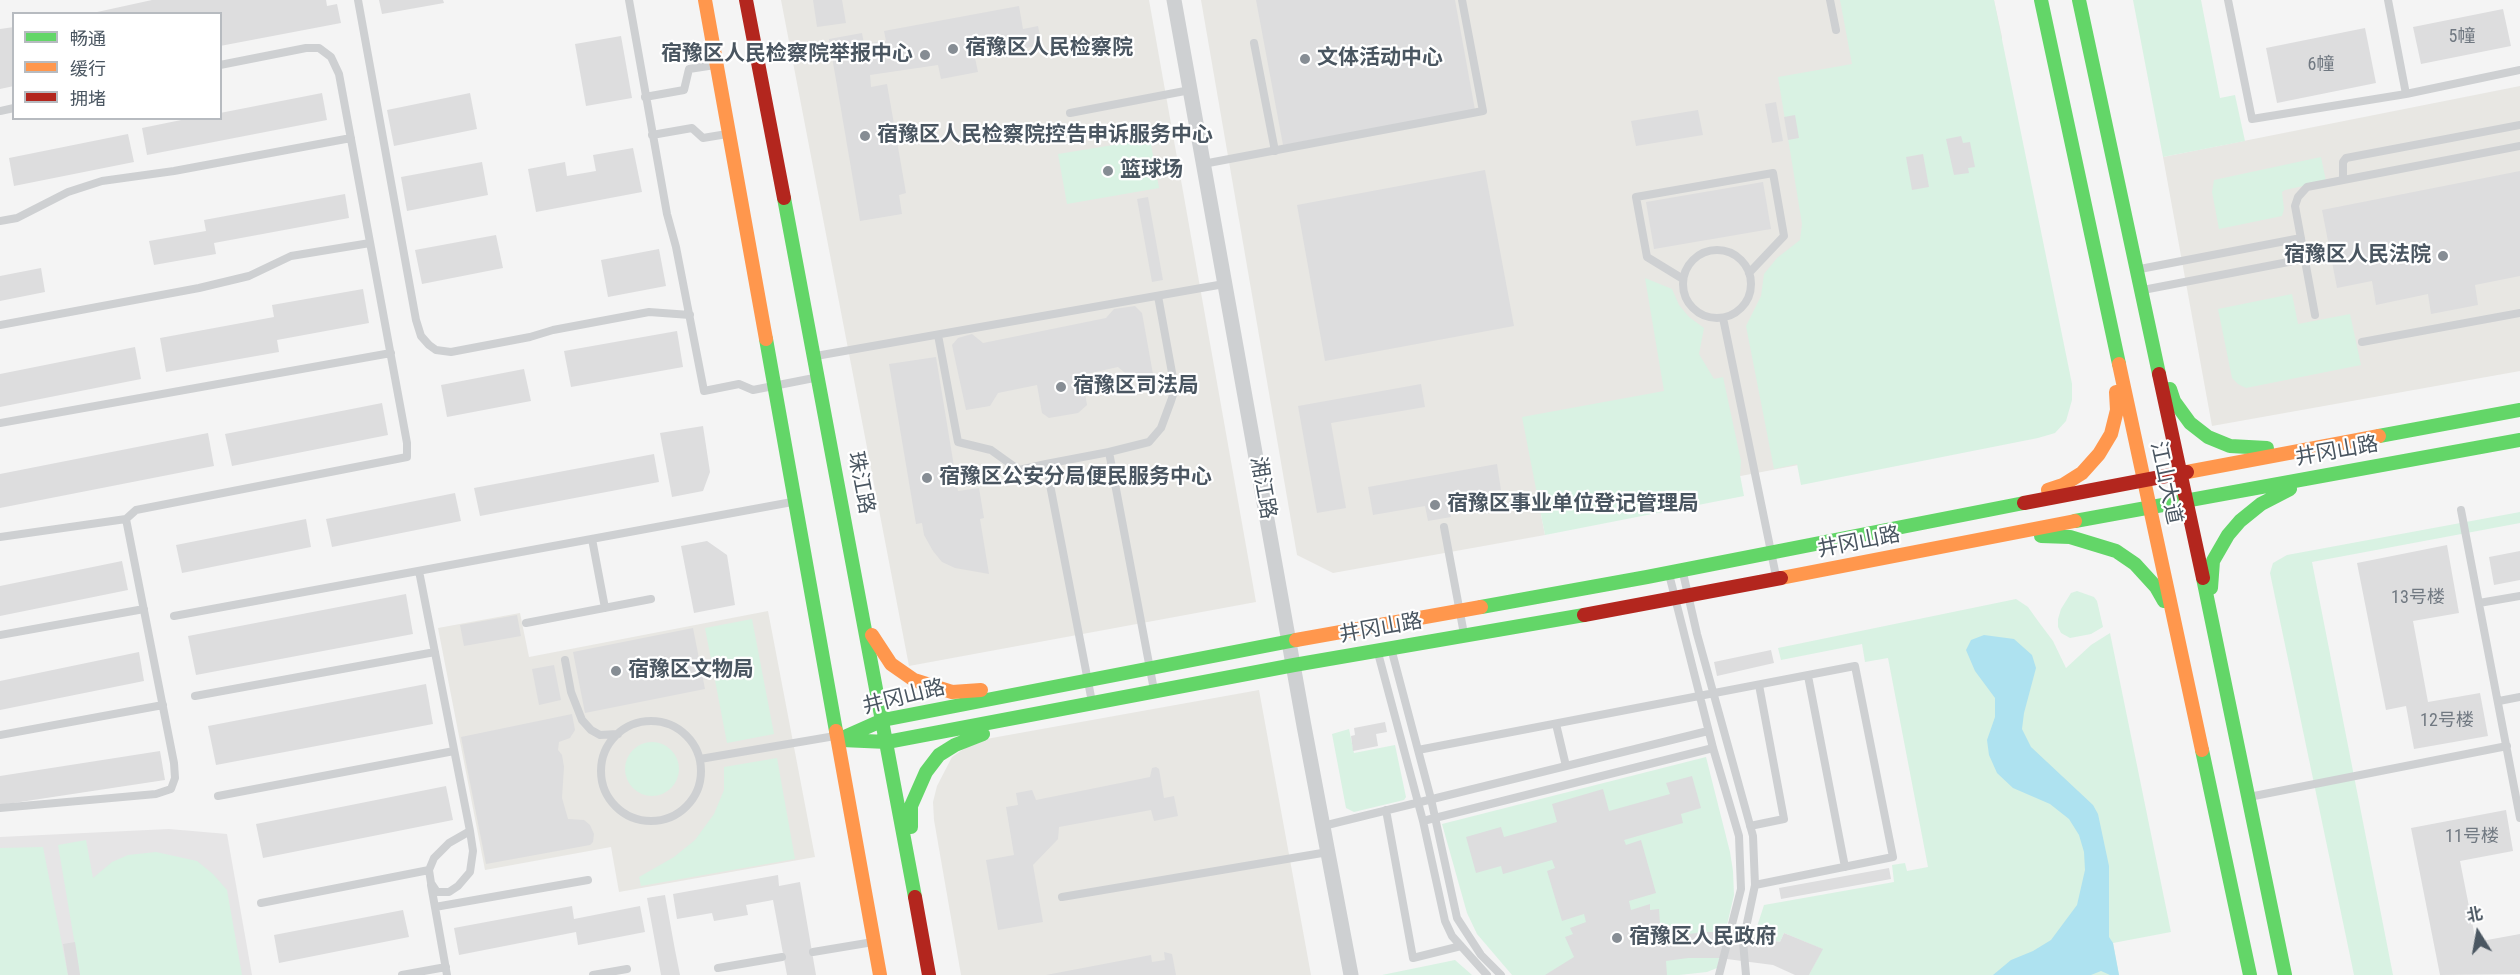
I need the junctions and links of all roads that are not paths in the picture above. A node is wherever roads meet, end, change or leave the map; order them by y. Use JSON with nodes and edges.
{"nodes":[{"id":1,"x":358,"y":0,"type":"edge"},
{"id":2,"x":629,"y":0,"type":"edge"},
{"id":3,"x":705,"y":0,"type":"edge"},
{"id":4,"x":746,"y":0,"type":"edge"},
{"id":5,"x":1174,"y":0,"type":"edge"},
{"id":6,"x":1462,"y":0,"type":"edge"},
{"id":7,"x":1830,"y":0,"type":"edge"},
{"id":8,"x":2041,"y":0,"type":"edge"},
{"id":9,"x":2079,"y":0,"type":"edge"},
{"id":10,"x":2228,"y":0,"type":"edge"},
{"id":11,"x":2388,"y":0,"type":"edge"},
{"id":12,"x":1836,"y":30,"type":"dead end"},
{"id":13,"x":1254,"y":43,"type":"dead end"},
{"id":14,"x":716,"y":64,"type":"junction"},
{"id":15,"x":222,"y":65,"type":"edge"},
{"id":16,"x":2520,"y":70,"type":"edge"},
{"id":17,"x":1190,"y":90,"type":"junction"},
{"id":18,"x":2406,"y":94,"type":"junction"},
{"id":19,"x":645,"y":97,"type":"junction"},
{"id":20,"x":1070,"y":113,"type":"dead end"},
{"id":21,"x":2520,"y":125,"type":"edge"},
{"id":22,"x":729,"y":133,"type":"junction"},
{"id":23,"x":652,"y":135,"type":"junction"},
{"id":24,"x":351,"y":138,"type":"junction"},
{"id":25,"x":2520,"y":146,"type":"edge"},
{"id":26,"x":1275,"y":151,"type":"junction"},
{"id":27,"x":1203,"y":164,"type":"junction"},
{"id":28,"x":2343,"y":180,"type":"junction"},
{"id":29,"x":0,"y":221,"type":"edge"},
{"id":30,"x":2301,"y":238,"type":"junction"},
{"id":31,"x":370,"y":243,"type":"junction"},
{"id":32,"x":2304,"y":259,"type":"junction"},
{"id":33,"x":2137,"y":269,"type":"junction"},
{"id":34,"x":1749,"y":273,"type":"junction"},
{"id":35,"x":1683,"y":279,"type":"junction"},
{"id":36,"x":1224,"y":284,"type":"junction"},
{"id":37,"x":2142,"y":291,"type":"junction"},
{"id":38,"x":1158,"y":296,"type":"junction"},
{"id":39,"x":2108,"y":313,"type":"junction"},
{"id":40,"x":2520,"y":313,"type":"edge"},
{"id":41,"x":690,"y":315,"type":"junction"},
{"id":42,"x":2315,"y":315,"type":"dead end"},
{"id":43,"x":1723,"y":318,"type":"junction"},
{"id":44,"x":0,"y":325,"type":"edge"},
{"id":45,"x":938,"y":335,"type":"junction"},
{"id":46,"x":2362,"y":342,"type":"dead end"},
{"id":47,"x":391,"y":353,"type":"junction"},
{"id":48,"x":2155,"y":353,"type":"junction"},
{"id":49,"x":815,"y":357,"type":"junction"},
{"id":50,"x":819,"y":377,"type":"junction"},
{"id":51,"x":775,"y":386,"type":"junction"},
{"id":52,"x":2520,"y":410,"type":"edge"},
{"id":53,"x":0,"y":423,"type":"edge"},
{"id":54,"x":2520,"y":440,"type":"edge"},
{"id":55,"x":2334,"y":444,"type":"junction"},
{"id":56,"x":1109,"y":452,"type":"junction"},
{"id":57,"x":1046,"y":465,"type":"junction"},
{"id":58,"x":2181,"y":472,"type":"junction"},
{"id":59,"x":2312,"y":478,"type":"junction"},
{"id":60,"x":2143,"y":480,"type":"junction"},
{"id":61,"x":2187,"y":500,"type":"junction"},
{"id":62,"x":796,"y":502,"type":"junction"},
{"id":63,"x":2149,"y":506,"type":"junction"},
{"id":64,"x":1998,"y":508,"type":"junction"},
{"id":65,"x":2461,"y":510,"type":"dead end"},
{"id":66,"x":126,"y":519,"type":"junction"},
{"id":67,"x":1444,"y":527,"type":"dead end"},
{"id":68,"x":2004,"y":535,"type":"junction"},
{"id":69,"x":0,"y":537,"type":"edge"},
{"id":70,"x":592,"y":539,"type":"junction"},
{"id":71,"x":1772,"y":553,"type":"junction"},
{"id":72,"x":419,"y":571,"type":"junction"},
{"id":73,"x":1676,"y":571,"type":"junction"},
{"id":74,"x":1777,"y":580,"type":"junction"},
{"id":75,"x":2520,"y":596,"type":"edge"},
{"id":76,"x":1682,"y":598,"type":"junction"},
{"id":77,"x":651,"y":599,"type":"dead end"},
{"id":78,"x":2479,"y":603,"type":"junction"},
{"id":79,"x":605,"y":608,"type":"junction"},
{"id":80,"x":144,"y":609,"type":"junction"},
{"id":81,"x":2210,"y":610,"type":"junction"},
{"id":82,"x":1460,"y":611,"type":"junction"},
{"id":83,"x":2171,"y":612,"type":"junction"},
{"id":84,"x":174,"y":616,"type":"dead end"},
{"id":85,"x":865,"y":621,"type":"junction"},
{"id":86,"x":526,"y":623,"type":"dead end"},
{"id":87,"x":0,"y":635,"type":"edge"},
{"id":88,"x":1464,"y":636,"type":"junction"},
{"id":89,"x":1290,"y":641,"type":"junction"},
{"id":90,"x":1384,"y":650,"type":"junction"},
{"id":91,"x":435,"y":652,"type":"junction"},
{"id":92,"x":565,"y":660,"type":"dead end"},
{"id":93,"x":1294,"y":665,"type":"junction"},
{"id":94,"x":1150,"y":669,"type":"junction"},
{"id":95,"x":1808,"y":676,"type":"junction"},
{"id":96,"x":1083,"y":682,"type":"junction"},
{"id":97,"x":1759,"y":685,"type":"junction"},
{"id":98,"x":1154,"y":692,"type":"junction"},
{"id":99,"x":1714,"y":694,"type":"junction"},
{"id":100,"x":195,"y":696,"type":"dead end"},
{"id":101,"x":1699,"y":697,"type":"junction"},
{"id":102,"x":2520,"y":697,"type":"edge"},
{"id":103,"x":2499,"y":701,"type":"junction"},
{"id":104,"x":162,"y":705,"type":"junction"},
{"id":105,"x":1087,"y":705,"type":"junction"},
{"id":106,"x":884,"y":720,"type":"junction"},
{"id":107,"x":1556,"y":724,"type":"junction"},
{"id":108,"x":1708,"y":731,"type":"junction"},
{"id":109,"x":618,"y":734,"type":"junction"},
{"id":110,"x":0,"y":735,"type":"edge"},
{"id":111,"x":838,"y":738,"type":"junction"},
{"id":112,"x":887,"y":742,"type":"junction"},
{"id":113,"x":2507,"y":746,"type":"junction"},
{"id":114,"x":1713,"y":748,"type":"junction"},
{"id":115,"x":1418,"y":750,"type":"junction"},
{"id":116,"x":454,"y":751,"type":"junction"},
{"id":117,"x":700,"y":759,"type":"junction"},
{"id":118,"x":1566,"y":766,"type":"junction"},
{"id":119,"x":2518,"y":792,"type":"edge"},
{"id":120,"x":218,"y":795,"type":"dead end"},
{"id":121,"x":2249,"y":797,"type":"junction"},
{"id":122,"x":1431,"y":799,"type":"junction"},
{"id":123,"x":1418,"y":802,"type":"junction"},
{"id":124,"x":0,"y":808,"type":"edge"},
{"id":125,"x":1386,"y":810,"type":"junction"},
{"id":126,"x":2520,"y":818,"type":"edge"},
{"id":127,"x":1434,"y":819,"type":"junction"},
{"id":128,"x":1423,"y":821,"type":"junction"},
{"id":129,"x":1323,"y":826,"type":"junction"},
{"id":130,"x":1750,"y":826,"type":"junction"},
{"id":131,"x":470,"y":831,"type":"junction"},
{"id":132,"x":1328,"y":852,"type":"junction"},
{"id":133,"x":1845,"y":867,"type":"junction"},
{"id":134,"x":910,"y":868,"type":"junction"},
{"id":135,"x":429,"y":870,"type":"junction"},
{"id":136,"x":588,"y":880,"type":"dead end"},
{"id":137,"x":431,"y":883,"type":"junction"},
{"id":138,"x":1755,"y":885,"type":"junction"},
{"id":139,"x":1062,"y":897,"type":"dead end"},
{"id":140,"x":261,"y":903,"type":"dead end"},
{"id":141,"x":435,"y":907,"type":"junction"},
{"id":142,"x":874,"y":941,"type":"junction"},
{"id":143,"x":1461,"y":946,"type":"junction"},
{"id":144,"x":813,"y":952,"type":"dead end"},
{"id":145,"x":782,"y":957,"type":"dead end"},
{"id":146,"x":718,"y":968,"type":"dead end"},
{"id":147,"x":627,"y":969,"type":"dead end"},
{"id":148,"x":447,"y":971,"type":"edge"},
{"id":149,"x":402,"y":975,"type":"edge"},
{"id":150,"x":593,"y":975,"type":"edge"},
{"id":151,"x":880,"y":975,"type":"edge"},
{"id":152,"x":929,"y":975,"type":"edge"},
{"id":153,"x":1351,"y":975,"type":"edge"},
{"id":154,"x":1487,"y":975,"type":"edge"},
{"id":155,"x":1501,"y":975,"type":"edge"},
{"id":156,"x":1719,"y":975,"type":"edge"},
{"id":157,"x":1746,"y":975,"type":"edge"},
{"id":158,"x":2250,"y":975,"type":"edge"},
{"id":159,"x":2285,"y":975,"type":"edge"}],
"edges":[{"from":1,"to":41,"type":"lane"},
{"from":2,"to":19,"type":"lane"},
{"from":3,"to":14,"type":"street"},
{"from":4,"to":49,"type":"street","name":"珠江路"},
{"from":5,"to":17,"type":"street","name":"湘江路"},
{"from":6,"to":26,"type":"lane"},
{"from":7,"to":12,"type":"lane"},
{"from":8,"to":39,"type":"street","name":"江山大道"},
{"from":9,"to":33,"type":"street","name":"江山大道"},
{"from":10,"to":18,"type":"lane"},
{"from":11,"to":18,"type":"lane"},
{"from":13,"to":26,"type":"lane"},
{"from":14,"to":19,"type":"lane"},
{"from":14,"to":22,"type":"street"},
{"from":15,"to":24,"type":"lane"},
{"from":16,"to":18,"type":"lane"},
{"from":17,"to":20,"type":"lane"},
{"from":17,"to":27,"type":"street","name":"湘江路"},
{"from":19,"to":23,"type":"lane"},
{"from":21,"to":28,"type":"lane"},
{"from":22,"to":23,"type":"lane"},
{"from":22,"to":51,"type":"street"},
{"from":23,"to":41,"type":"lane"},
{"from":24,"to":29,"type":"lane"},
{"from":24,"to":31,"type":"lane"},
{"from":25,"to":28,"type":"lane"},
{"from":26,"to":27,"type":"lane"},
{"from":27,"to":36,"type":"street","name":"湘江路"},
{"from":28,"to":30,"type":"lane"},
{"from":30,"to":32,"type":"lane"},
{"from":30,"to":33,"type":"lane"},
{"from":31,"to":44,"type":"lane"},
{"from":31,"to":47,"type":"lane"},
{"from":32,"to":37,"type":"lane"},
{"from":32,"to":42,"type":"lane"},
{"from":33,"to":37,"type":"street","name":"江山大道"},
{"from":34,"to":35,"type":"lane"},
{"from":34,"to":35,"type":"lane"},
{"from":34,"to":43,"type":"lane"},
{"from":35,"to":43,"type":"lane"},
{"from":36,"to":38,"type":"lane"},
{"from":36,"to":89,"type":"street","name":"湘江路"},
{"from":37,"to":48,"type":"street","name":"江山大道"},
{"from":38,"to":45,"type":"lane"},
{"from":38,"to":56,"type":"lane"},
{"from":39,"to":60,"type":"street","name":"江山大道"},
{"from":39,"to":64,"type":"street"},
{"from":40,"to":46,"type":"lane"},
{"from":41,"to":51,"type":"lane"},
{"from":43,"to":71,"type":"lane"},
{"from":45,"to":49,"type":"lane"},
{"from":45,"to":57,"type":"lane"},
{"from":47,"to":53,"type":"lane"},
{"from":47,"to":66,"type":"lane"},
{"from":48,"to":55,"type":"street"},
{"from":48,"to":58,"type":"street","name":"江山大道"},
{"from":49,"to":50,"type":"street","name":"珠江路"},
{"from":50,"to":51,"type":"lane"},
{"from":50,"to":85,"type":"street","name":"珠江路"},
{"from":51,"to":62,"type":"street"},
{"from":52,"to":55,"type":"street","name":"井冈山路"},
{"from":54,"to":59,"type":"street","name":"井冈山路"},
{"from":55,"to":58,"type":"street","name":"井冈山路"},
{"from":56,"to":57,"type":"lane"},
{"from":56,"to":94,"type":"lane"},
{"from":57,"to":96,"type":"lane"},
{"from":58,"to":60,"type":"street","name":"井冈山路"},
{"from":58,"to":61,"type":"street","name":"江山大道"},
{"from":59,"to":61,"type":"street","name":"井冈山路"},
{"from":59,"to":81,"type":"street"},
{"from":60,"to":63,"type":"street","name":"江山大道"},
{"from":60,"to":64,"type":"street","name":"井冈山路"},
{"from":61,"to":63,"type":"street","name":"井冈山路"},
{"from":61,"to":81,"type":"street","name":"江山大道"},
{"from":62,"to":70,"type":"lane"},
{"from":62,"to":111,"type":"street"},
{"from":63,"to":68,"type":"street","name":"井冈山路"},
{"from":63,"to":83,"type":"street","name":"江山大道"},
{"from":64,"to":71,"type":"street","name":"井冈山路"},
{"from":65,"to":78,"type":"lane"},
{"from":66,"to":69,"type":"lane"},
{"from":66,"to":80,"type":"lane"},
{"from":67,"to":82,"type":"lane"},
{"from":68,"to":74,"type":"street","name":"井冈山路"},
{"from":68,"to":83,"type":"street"},
{"from":70,"to":72,"type":"lane"},
{"from":70,"to":79,"type":"lane"},
{"from":71,"to":73,"type":"street","name":"井冈山路"},
{"from":71,"to":74,"type":"lane"},
{"from":72,"to":84,"type":"lane"},
{"from":72,"to":91,"type":"lane"},
{"from":73,"to":76,"type":"lane"},
{"from":73,"to":76,"type":"lane"},
{"from":73,"to":82,"type":"street","name":"井冈山路"},
{"from":74,"to":76,"type":"street","name":"井冈山路"},
{"from":75,"to":78,"type":"lane"},
{"from":76,"to":88,"type":"street","name":"井冈山路"},
{"from":76,"to":99,"type":"lane"},
{"from":76,"to":101,"type":"lane"},
{"from":77,"to":79,"type":"lane"},
{"from":78,"to":103,"type":"lane"},
{"from":79,"to":86,"type":"lane"},
{"from":80,"to":87,"type":"lane"},
{"from":80,"to":104,"type":"lane"},
{"from":81,"to":121,"type":"street","name":"江山大道"},
{"from":82,"to":88,"type":"lane"},
{"from":82,"to":89,"type":"street","name":"井冈山路"},
{"from":83,"to":158,"type":"street","name":"江山大道"},
{"from":85,"to":96,"type":"street"},
{"from":85,"to":106,"type":"street","name":"珠江路"},
{"from":88,"to":90,"type":"street","name":"井冈山路"},
{"from":89,"to":93,"type":"street","name":"湘江路"},
{"from":89,"to":94,"type":"street","name":"井冈山路"},
{"from":90,"to":93,"type":"street","name":"井冈山路"},
{"from":90,"to":115,"type":"lane"},
{"from":90,"to":123,"type":"lane"},
{"from":91,"to":100,"type":"lane"},
{"from":91,"to":116,"type":"lane"},
{"from":92,"to":109,"type":"lane"},
{"from":93,"to":98,"type":"street","name":"井冈山路"},
{"from":93,"to":129,"type":"street","name":"湘江路"},
{"from":94,"to":96,"type":"street","name":"井冈山路"},
{"from":94,"to":98,"type":"lane"},
{"from":95,"to":97,"type":"lane"},
{"from":95,"to":133,"type":"lane"},
{"from":95,"to":133,"type":"lane"},
{"from":96,"to":105,"type":"lane"},
{"from":96,"to":106,"type":"street","name":"井冈山路"},
{"from":97,"to":99,"type":"lane"},
{"from":97,"to":130,"type":"lane"},
{"from":98,"to":105,"type":"street","name":"井冈山路"},
{"from":99,"to":101,"type":"lane"},
{"from":99,"to":130,"type":"lane"},
{"from":101,"to":107,"type":"lane"},
{"from":101,"to":108,"type":"lane"},
{"from":102,"to":103,"type":"lane"},
{"from":103,"to":113,"type":"lane"},
{"from":104,"to":110,"type":"lane"},
{"from":104,"to":124,"type":"lane"},
{"from":105,"to":112,"type":"street","name":"井冈山路"},
{"from":105,"to":134,"type":"street"},
{"from":106,"to":111,"type":"street","name":"井冈山路"},
{"from":106,"to":112,"type":"street","name":"珠江路"},
{"from":107,"to":115,"type":"lane"},
{"from":107,"to":118,"type":"lane"},
{"from":108,"to":114,"type":"lane"},
{"from":108,"to":118,"type":"lane"},
{"from":109,"to":117,"type":"lane"},
{"from":109,"to":117,"type":"lane"},
{"from":111,"to":112,"type":"street","name":"井冈山路"},
{"from":111,"to":117,"type":"lane"},
{"from":111,"to":142,"type":"street"},
{"from":112,"to":134,"type":"street","name":"珠江路"},
{"from":113,"to":119,"type":"lane"},
{"from":113,"to":121,"type":"lane"},
{"from":114,"to":127,"type":"lane"},
{"from":114,"to":156,"type":"lane"},
{"from":115,"to":122,"type":"lane"},
{"from":116,"to":120,"type":"lane"},
{"from":116,"to":131,"type":"lane"},
{"from":118,"to":122,"type":"lane"},
{"from":119,"to":126,"type":"lane"},
{"from":121,"to":159,"type":"street","name":"江山大道"},
{"from":122,"to":123,"type":"lane"},
{"from":122,"to":127,"type":"lane"},
{"from":123,"to":125,"type":"lane"},
{"from":123,"to":128,"type":"lane"},
{"from":125,"to":129,"type":"lane"},
{"from":125,"to":143,"type":"lane"},
{"from":127,"to":128,"type":"lane"},
{"from":127,"to":155,"type":"lane"},
{"from":128,"to":143,"type":"lane"},
{"from":129,"to":132,"type":"street","name":"湘江路"},
{"from":130,"to":138,"type":"lane"},
{"from":131,"to":135,"type":"lane"},
{"from":131,"to":137,"type":"lane"},
{"from":132,"to":139,"type":"lane"},
{"from":132,"to":153,"type":"street","name":"湘江路"},
{"from":133,"to":138,"type":"lane"},
{"from":134,"to":152,"type":"street","name":"珠江路"},
{"from":135,"to":137,"type":"lane"},
{"from":135,"to":140,"type":"lane"},
{"from":136,"to":141,"type":"lane"},
{"from":137,"to":141,"type":"lane"},
{"from":138,"to":157,"type":"lane"},
{"from":141,"to":148,"type":"lane"},
{"from":142,"to":144,"type":"lane"},
{"from":142,"to":151,"type":"street"},
{"from":143,"to":154,"type":"lane"},
{"from":145,"to":146,"type":"lane"},
{"from":147,"to":150,"type":"lane"},
{"from":148,"to":149,"type":"lane"}]}
